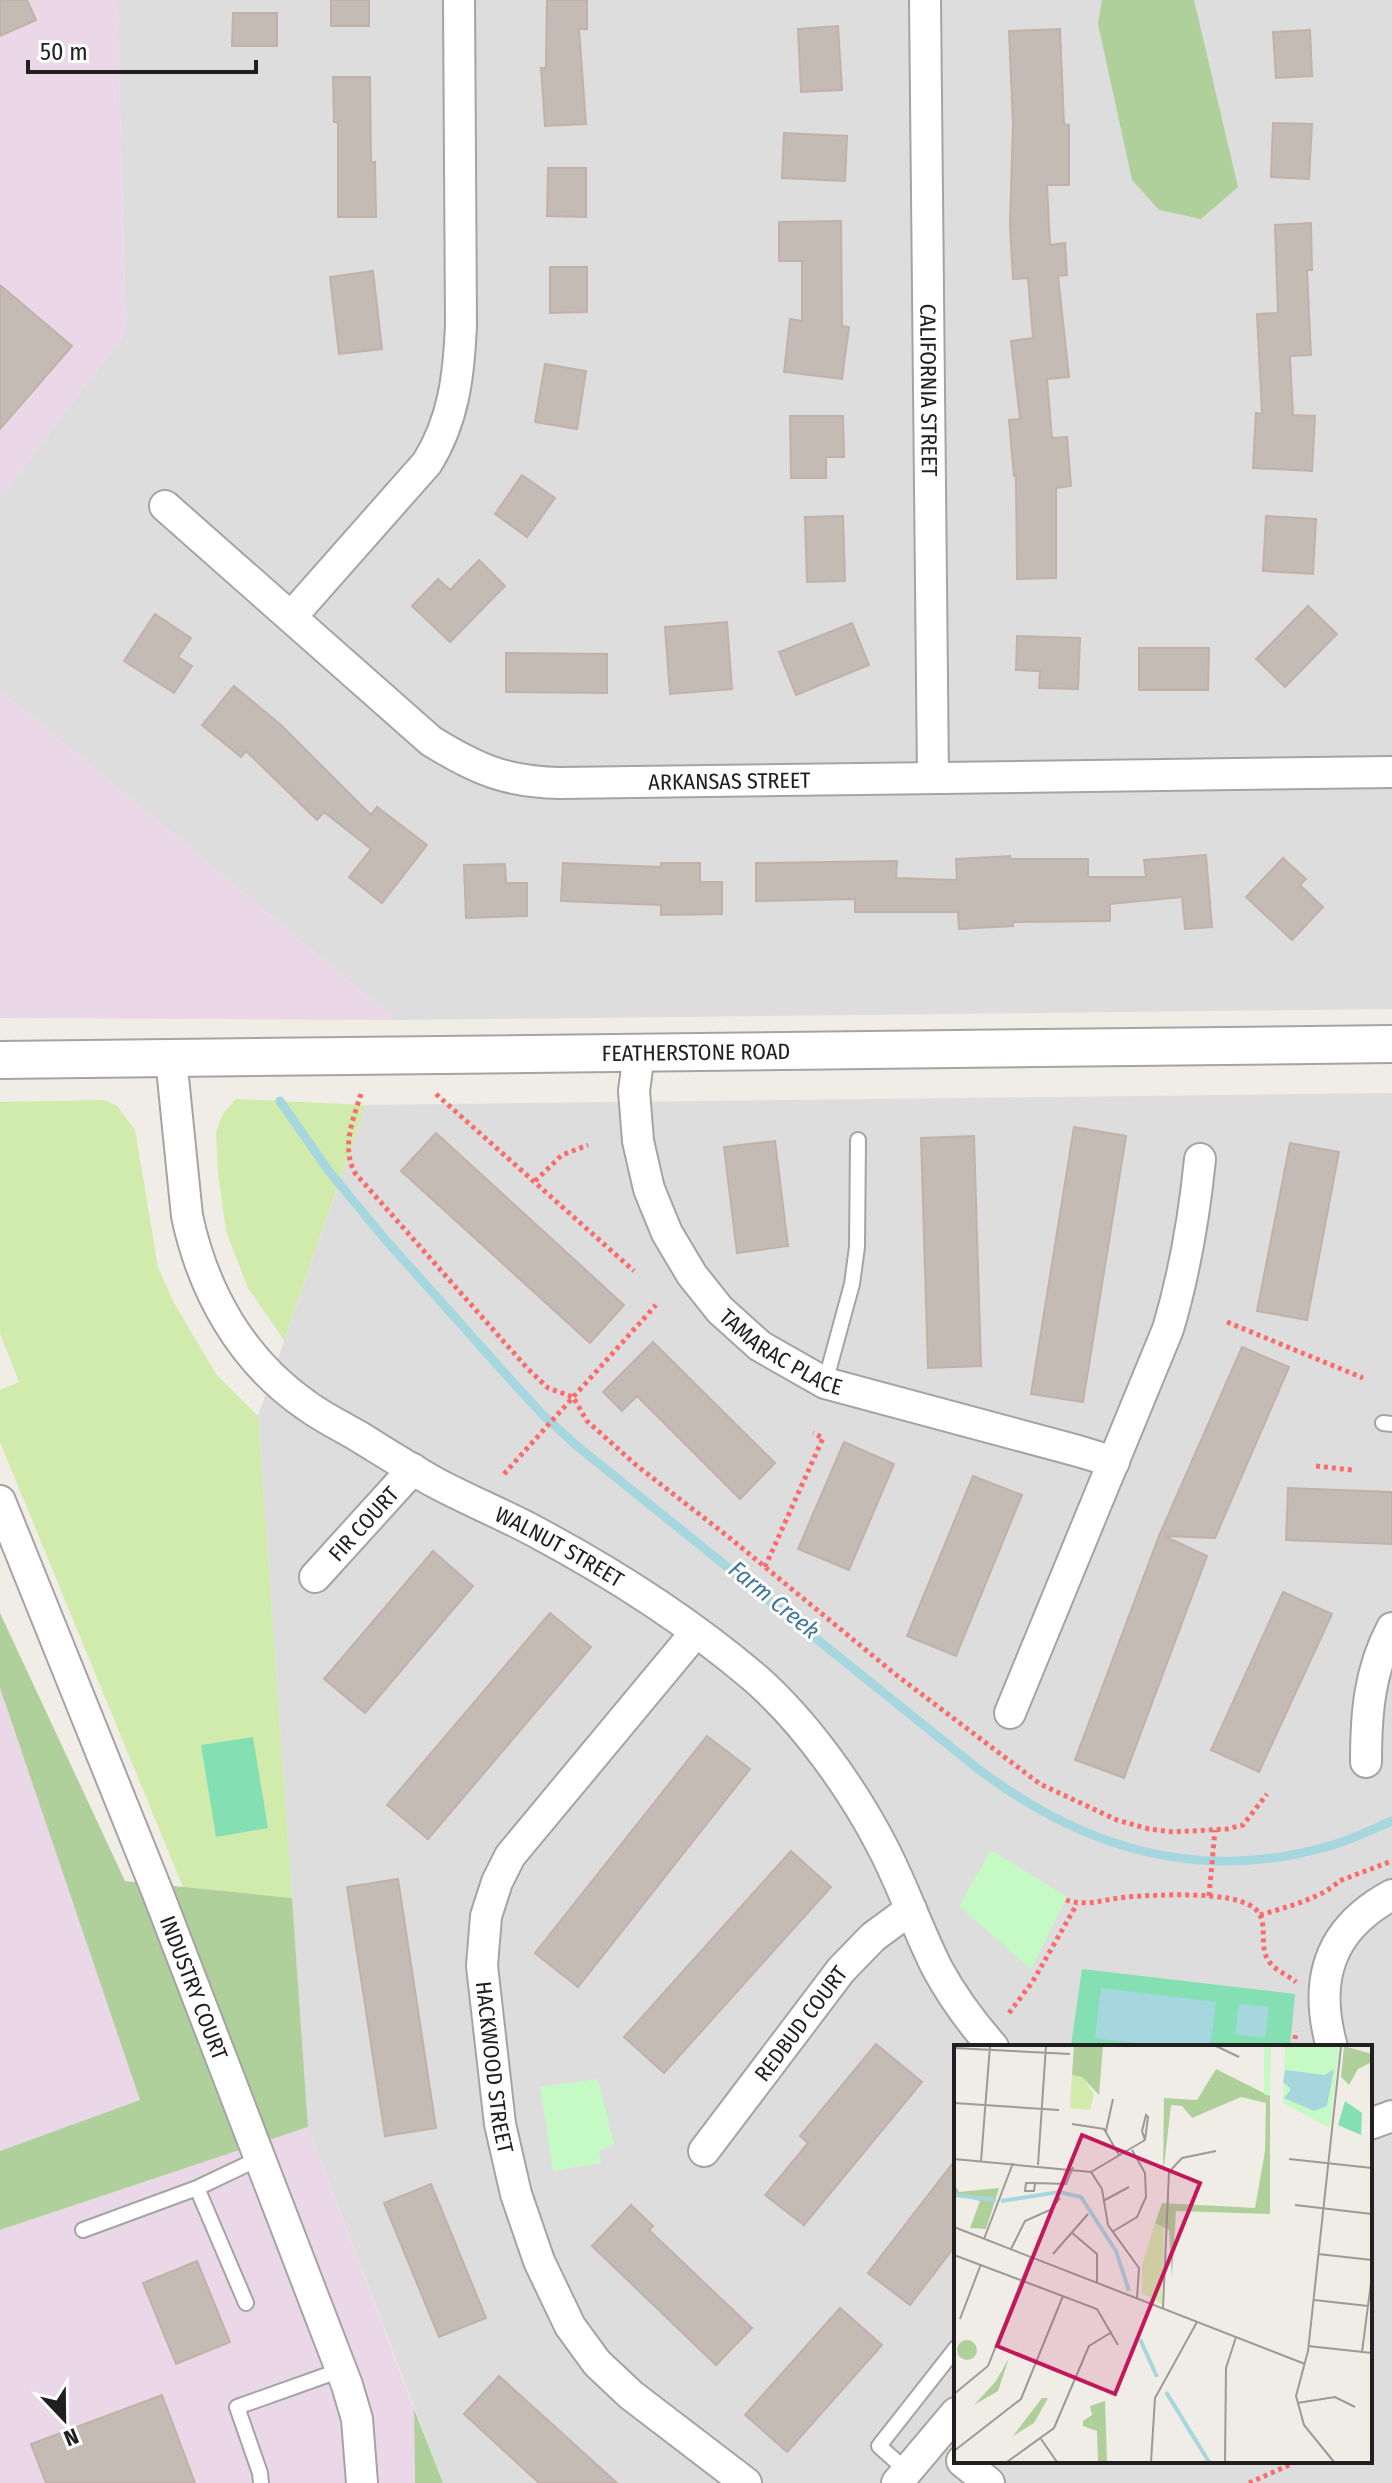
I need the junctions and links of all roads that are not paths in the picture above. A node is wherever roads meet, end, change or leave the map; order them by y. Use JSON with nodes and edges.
{"nodes":[{"id":1,"x":459,"y":0,"type":"edge"},
{"id":2,"x":925,"y":0,"type":"edge"},
{"id":3,"x":165,"y":506,"type":"dead end"},
{"id":4,"x":291,"y":617,"type":"junction"},
{"id":5,"x":1392,"y":772,"type":"edge"},
{"id":6,"x":933,"y":778,"type":"junction"},
{"id":7,"x":1392,"y":1044,"type":"edge"},
{"id":8,"x":639,"y":1053,"type":"junction"},
{"id":9,"x":171,"y":1058,"type":"junction"},
{"id":10,"x":0,"y":1060,"type":"edge"},
{"id":11,"x":858,"y":1140,"type":"dead end"},
{"id":12,"x":1200,"y":1159,"type":"dead end"},
{"id":13,"x":825,"y":1383,"type":"junction"},
{"id":14,"x":1114,"y":1462,"type":"junction"},
{"id":15,"x":413,"y":1469,"type":"junction"},
{"id":16,"x":0,"y":1501,"type":"edge"},
{"id":17,"x":315,"y":1577,"type":"dead end"},
{"id":18,"x":1392,"y":1628,"type":"edge"},
{"id":19,"x":696,"y":1632,"type":"junction"},
{"id":20,"x":1010,"y":1713,"type":"dead end"},
{"id":21,"x":1366,"y":1762,"type":"dead end"},
{"id":22,"x":1392,"y":1895,"type":"edge"},
{"id":23,"x":911,"y":1909,"type":"junction"},
{"id":24,"x":991,"y":2045,"type":"edge"},
{"id":25,"x":1332,"y":2045,"type":"edge"},
{"id":26,"x":1392,"y":2116,"type":"edge"},
{"id":27,"x":1372,"y":2123,"type":"edge"},
{"id":28,"x":704,"y":2151,"type":"dead end"},
{"id":29,"x":260,"y":2158,"type":"junction"},
{"id":30,"x":197,"y":2188,"type":"junction"},
{"id":31,"x":83,"y":2230,"type":"dead end"},
{"id":32,"x":246,"y":2303,"type":"dead end"},
{"id":33,"x":954,"y":2351,"type":"edge"},
{"id":34,"x":341,"y":2370,"type":"junction"},
{"id":35,"x":954,"y":2419,"type":"edge"},
{"id":36,"x":945,"y":2448,"type":"edge"},
{"id":37,"x":964,"y":2463,"type":"edge"},
{"id":38,"x":902,"y":2477,"type":"edge"},
{"id":39,"x":261,"y":2483,"type":"edge"},
{"id":40,"x":362,"y":2483,"type":"edge"},
{"id":41,"x":746,"y":2483,"type":"edge"},
{"id":42,"x":989,"y":2483,"type":"edge"}],
"edges":[{"from":1,"to":4,"type":"street"},
{"from":2,"to":6,"type":"street","name":"CALIFORNIA STREET"},
{"from":3,"to":4,"type":"street","name":"ARKANSAS STREET"},
{"from":4,"to":6,"type":"street","name":"ARKANSAS STREET"},
{"from":5,"to":6,"type":"street","name":"ARKANSAS STREET"},
{"from":7,"to":8,"type":"street","name":"FEATHERSTONE ROAD"},
{"from":8,"to":9,"type":"street","name":"FEATHERSTONE ROAD"},
{"from":8,"to":13,"type":"street","name":"TAMARAC PLACE"},
{"from":9,"to":10,"type":"street","name":"FEATHERSTONE ROAD"},
{"from":9,"to":15,"type":"street","name":"WALNUT STREET"},
{"from":11,"to":13,"type":"lane"},
{"from":12,"to":14,"type":"street"},
{"from":13,"to":14,"type":"street","name":"TAMARAC PLACE"},
{"from":14,"to":20,"type":"street"},
{"from":15,"to":17,"type":"street","name":"FIR COURT"},
{"from":15,"to":19,"type":"street","name":"WALNUT STREET"},
{"from":16,"to":29,"type":"street","name":"INDUSTRY COURT"},
{"from":18,"to":21,"type":"street"},
{"from":19,"to":23,"type":"street","name":"WALNUT STREET"},
{"from":19,"to":41,"type":"street","name":"HACKWOOD STREET"},
{"from":22,"to":25,"type":"street"},
{"from":23,"to":24,"type":"street","name":"WALNUT STREET"},
{"from":23,"to":28,"type":"street","name":"REDBUD COURT"},
{"from":26,"to":27,"type":"street"},
{"from":29,"to":30,"type":"lane"},
{"from":29,"to":34,"type":"street","name":"INDUSTRY COURT"},
{"from":30,"to":31,"type":"lane"},
{"from":30,"to":32,"type":"lane"},
{"from":33,"to":38,"type":"lane"},
{"from":34,"to":39,"type":"lane"},
{"from":34,"to":40,"type":"street","name":"INDUSTRY COURT"},
{"from":35,"to":36,"type":"street"},
{"from":36,"to":38,"type":"street"},
{"from":37,"to":42,"type":"street"}]}
